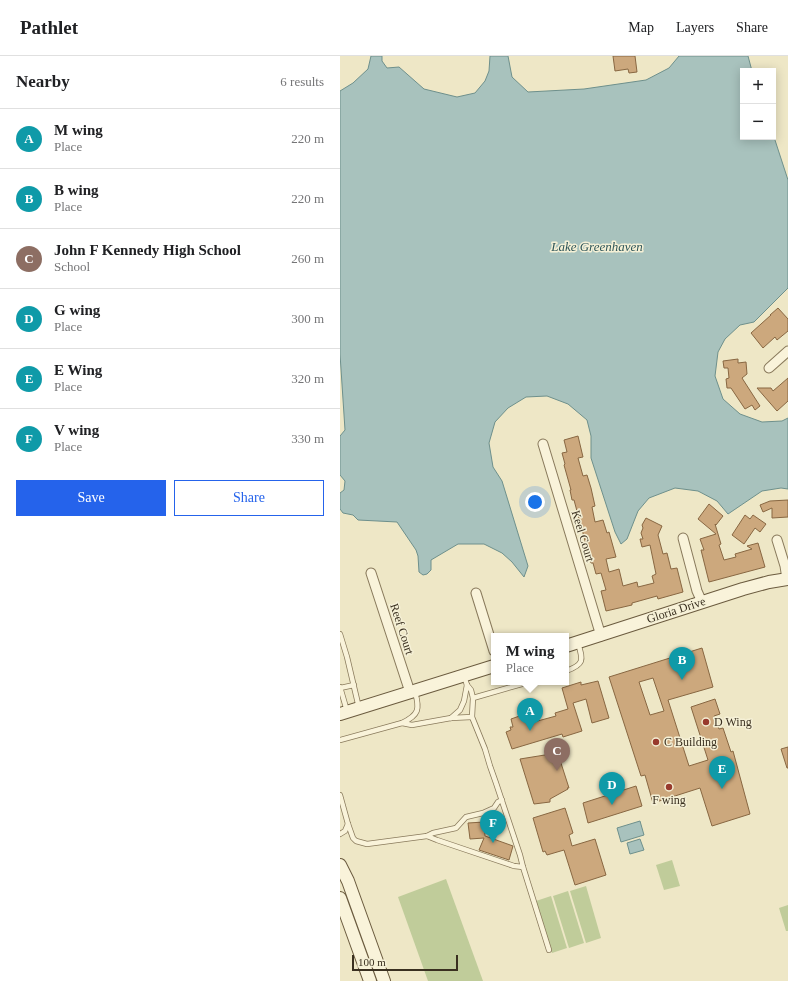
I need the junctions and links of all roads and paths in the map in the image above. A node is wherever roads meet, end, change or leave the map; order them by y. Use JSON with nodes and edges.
{"nodes":[{"id":1,"x":788,"y":351,"type":"edge"},
{"id":2,"x":769,"y":368,"type":"dead end"},
{"id":3,"x":543,"y":444,"type":"dead end"},
{"id":4,"x":683,"y":538,"type":"dead end"},
{"id":5,"x":777,"y":540,"type":"dead end"},
{"id":6,"x":371,"y":572,"type":"dead end"},
{"id":7,"x":788,"y":579,"type":"edge"},
{"id":8,"x":476,"y":593,"type":"dead end"},
{"id":9,"x":702,"y":602,"type":"junction"},
{"id":10,"x":340,"y":634,"type":"edge"},
{"id":11,"x":601,"y":636,"type":"junction"},
{"id":12,"x":491,"y":641,"type":"edge"},
{"id":13,"x":578,"y":643,"type":"junction"},
{"id":14,"x":569,"y":645,"type":"edge"},
{"id":15,"x":491,"y":668,"type":"edge"},
{"id":16,"x":569,"y":669,"type":"edge"},
{"id":17,"x":466,"y":680,"type":"junction"},
{"id":18,"x":354,"y":685,"type":"junction"},
{"id":19,"x":518,"y":685,"type":"edge"},
{"id":20,"x":340,"y":687,"type":"edge"},
{"id":21,"x":412,"y":692,"type":"junction"},
{"id":22,"x":473,"y":698,"type":"junction"},
{"id":23,"x":359,"y":708,"type":"junction"},
{"id":24,"x":344,"y":712,"type":"edge"},
{"id":25,"x":472,"y":716,"type":"junction"},
{"id":26,"x":451,"y":718,"type":"junction"},
{"id":27,"x":402,"y":723,"type":"junction"},
{"id":28,"x":340,"y":740,"type":"edge"},
{"id":29,"x":340,"y":795,"type":"edge"},
{"id":30,"x":502,"y":800,"type":"junction"},
{"id":31,"x":348,"y":824,"type":"junction"},
{"id":32,"x":340,"y":834,"type":"edge"},
{"id":33,"x":427,"y":836,"type":"junction"},
{"id":34,"x":340,"y":865,"type":"edge"},
{"id":35,"x":523,"y":867,"type":"junction"},
{"id":36,"x":341,"y":904,"type":"edge"},
{"id":37,"x":549,"y":950,"type":"dead end"},
{"id":38,"x":370,"y":981,"type":"edge"},
{"id":39,"x":384,"y":981,"type":"edge"}],
"edges":[{"from":1,"to":2,"type":"street"},
{"from":3,"to":11,"type":"street","name":"Keel Court"},
{"from":4,"to":9,"type":"street"},
{"from":5,"to":7,"type":"street"},
{"from":6,"to":21,"type":"street","name":"Reef Court"},
{"from":7,"to":9,"type":"street","name":"Gloria Drive"},
{"from":8,"to":12,"type":"street"},
{"from":9,"to":11,"type":"street","name":"Gloria Drive"},
{"from":10,"to":18,"type":"lane"},
{"from":11,"to":13,"type":"street","name":"Gloria Drive"},
{"from":13,"to":14,"type":"street","name":"Gloria Drive"},
{"from":13,"to":16,"type":"lane"},
{"from":15,"to":17,"type":"street"},
{"from":17,"to":21,"type":"street"},
{"from":17,"to":22,"type":"lane"},
{"from":17,"to":26,"type":"lane"},
{"from":18,"to":20,"type":"lane"},
{"from":18,"to":23,"type":"lane"},
{"from":19,"to":22,"type":"lane"},
{"from":20,"to":24,"type":"lane"},
{"from":21,"to":23,"type":"street"},
{"from":21,"to":27,"type":"lane"},
{"from":22,"to":25,"type":"lane"},
{"from":23,"to":24,"type":"street"},
{"from":25,"to":26,"type":"lane"},
{"from":25,"to":30,"type":"lane"},
{"from":26,"to":27,"type":"lane"},
{"from":27,"to":28,"type":"lane"},
{"from":29,"to":31,"type":"lane"},
{"from":30,"to":33,"type":"lane"},
{"from":30,"to":35,"type":"lane"},
{"from":31,"to":32,"type":"lane"},
{"from":31,"to":33,"type":"lane"},
{"from":33,"to":35,"type":"lane"},
{"from":34,"to":39,"type":"street"},
{"from":35,"to":37,"type":"lane"},
{"from":36,"to":38,"type":"street"}]}
